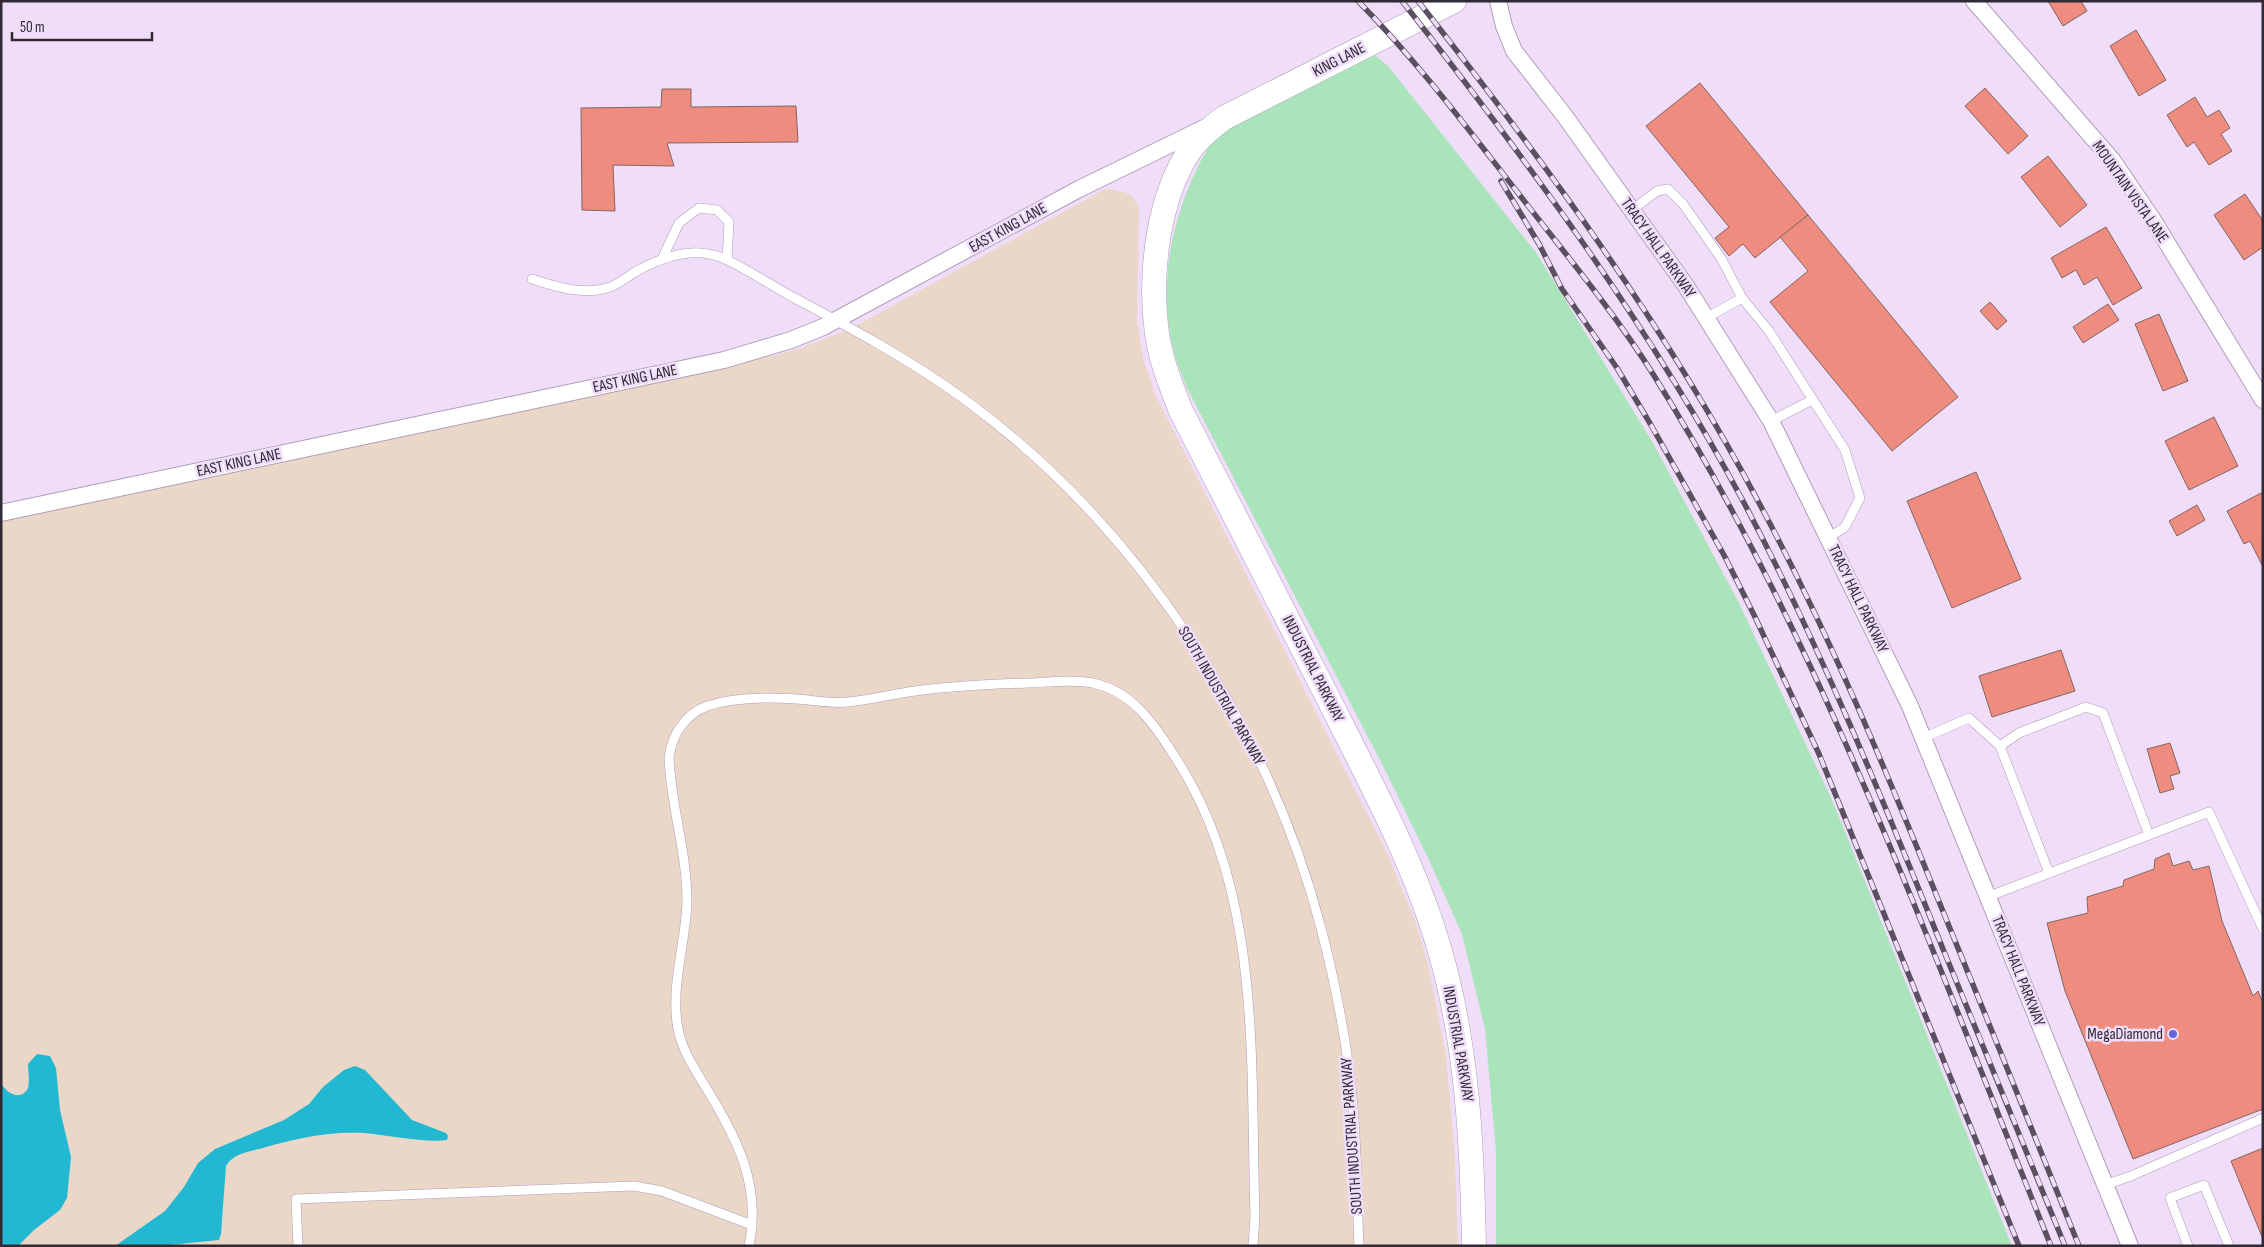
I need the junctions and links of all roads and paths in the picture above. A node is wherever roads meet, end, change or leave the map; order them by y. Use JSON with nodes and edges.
{"nodes":[{"id":1,"x":1454,"y":1,"type":"edge"},
{"id":2,"x":1498,"y":1,"type":"edge"},
{"id":3,"x":1974,"y":1,"type":"edge"},
{"id":4,"x":1224,"y":118,"type":"junction"},
{"id":5,"x":1632,"y":210,"type":"junction"},
{"id":6,"x":663,"y":257,"type":"junction"},
{"id":7,"x":728,"y":260,"type":"junction"},
{"id":8,"x":532,"y":279,"type":"dead end"},
{"id":9,"x":1742,"y":298,"type":"junction"},
{"id":10,"x":1706,"y":318,"type":"junction"},
{"id":11,"x":837,"y":320,"type":"junction"},
{"id":12,"x":1812,"y":400,"type":"junction"},
{"id":13,"x":2263,"y":400,"type":"edge"},
{"id":14,"x":1771,"y":421,"type":"junction"},
{"id":15,"x":1,"y":513,"type":"edge"},
{"id":16,"x":1828,"y":538,"type":"junction"},
{"id":17,"x":1922,"y":738,"type":"junction"},
{"id":18,"x":2000,"y":746,"type":"junction"},
{"id":19,"x":2149,"y":836,"type":"junction"},
{"id":20,"x":2050,"y":873,"type":"junction"},
{"id":21,"x":1987,"y":897,"type":"junction"},
{"id":22,"x":2263,"y":929,"type":"edge"},
{"id":23,"x":2263,"y":1118,"type":"edge"},
{"id":24,"x":2105,"y":1185,"type":"junction"},
{"id":25,"x":752,"y":1225,"type":"junction"},
{"id":26,"x":298,"y":1246,"type":"edge"},
{"id":27,"x":750,"y":1246,"type":"edge"},
{"id":28,"x":1253,"y":1246,"type":"edge"},
{"id":29,"x":1359,"y":1246,"type":"edge"},
{"id":30,"x":1474,"y":1246,"type":"edge"},
{"id":31,"x":2130,"y":1246,"type":"edge"},
{"id":32,"x":2188,"y":1246,"type":"edge"},
{"id":33,"x":2228,"y":1246,"type":"edge"}],
"edges":[{"from":1,"to":4,"type":"street","name":"KING LANE"},
{"from":2,"to":5,"type":"street","name":"TRACY HALL PARKWAY"},
{"from":3,"to":13,"type":"street","name":"MOUNTAIN VISTA LANE"},
{"from":4,"to":11,"type":"street","name":"EAST KING LANE"},
{"from":4,"to":30,"type":"street","name":"INDUSTRIAL PARKWAY"},
{"from":5,"to":9,"type":"lane"},
{"from":5,"to":10,"type":"street","name":"TRACY HALL PARKWAY"},
{"from":6,"to":7,"type":"lane","name":"SOUTH INDUSTRIAL PARKWAY"},
{"from":6,"to":7,"type":"lane"},
{"from":6,"to":8,"type":"lane"},
{"from":7,"to":11,"type":"lane","name":"SOUTH INDUSTRIAL PARKWAY"},
{"from":9,"to":10,"type":"lane"},
{"from":9,"to":12,"type":"lane"},
{"from":10,"to":14,"type":"street","name":"TRACY HALL PARKWAY"},
{"from":11,"to":15,"type":"street","name":"EAST KING LANE"},
{"from":11,"to":29,"type":"lane","name":"SOUTH INDUSTRIAL PARKWAY"},
{"from":12,"to":14,"type":"lane"},
{"from":12,"to":16,"type":"lane"},
{"from":14,"to":16,"type":"street","name":"TRACY HALL PARKWAY"},
{"from":16,"to":17,"type":"street","name":"TRACY HALL PARKWAY"},
{"from":17,"to":18,"type":"lane"},
{"from":17,"to":21,"type":"street","name":"TRACY HALL PARKWAY"},
{"from":18,"to":19,"type":"lane"},
{"from":18,"to":20,"type":"lane"},
{"from":19,"to":20,"type":"lane"},
{"from":19,"to":22,"type":"lane"},
{"from":20,"to":21,"type":"lane"},
{"from":21,"to":24,"type":"street","name":"TRACY HALL PARKWAY"},
{"from":23,"to":24,"type":"lane"},
{"from":24,"to":31,"type":"street","name":"TRACY HALL PARKWAY"},
{"from":25,"to":26,"type":"lane"},
{"from":25,"to":27,"type":"lane"},
{"from":25,"to":28,"type":"lane"},
{"from":32,"to":33,"type":"lane"}]}
